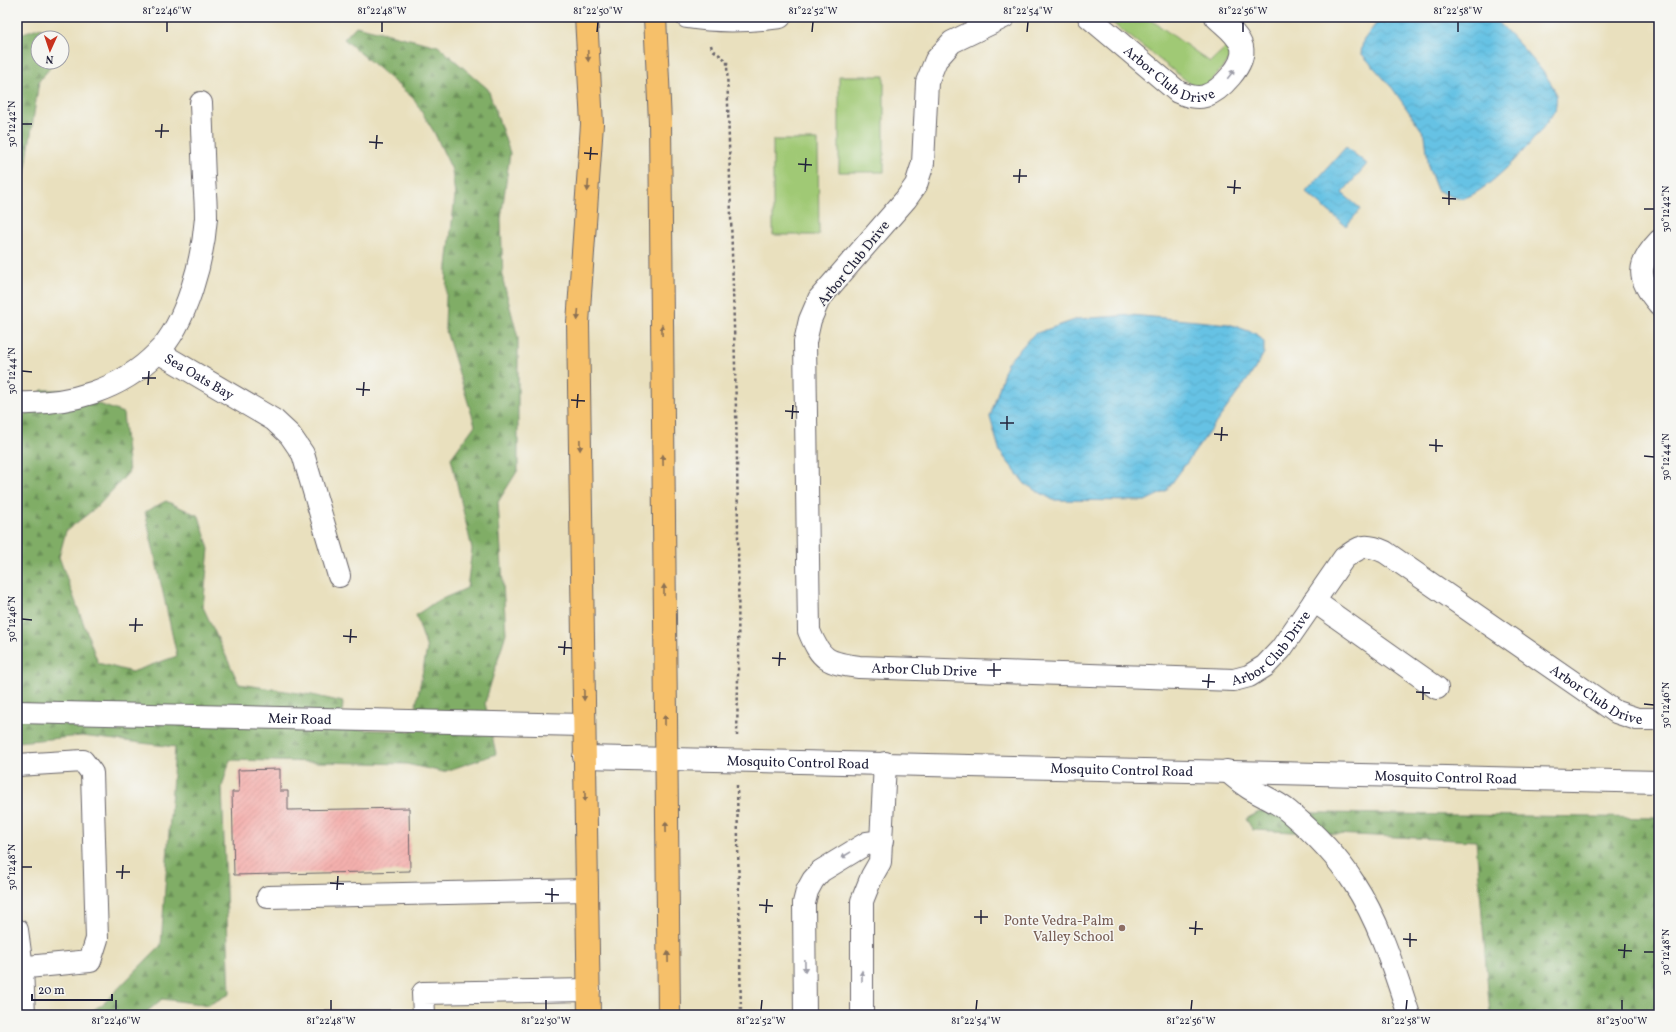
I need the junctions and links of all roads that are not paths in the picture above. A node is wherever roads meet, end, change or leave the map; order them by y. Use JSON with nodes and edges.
{"nodes":[{"id":1,"x":586,"y":17,"type":"edge"},
{"id":2,"x":655,"y":17,"type":"edge"},
{"id":3,"x":780,"y":17,"type":"edge"},
{"id":4,"x":1004,"y":17,"type":"edge"},
{"id":5,"x":1089,"y":17,"type":"edge"},
{"id":6,"x":1216,"y":17,"type":"edge"},
{"id":7,"x":696,"y":18,"type":"edge"},
{"id":8,"x":201,"y":103,"type":"dead end"},
{"id":9,"x":1659,"y":241,"type":"edge"},
{"id":10,"x":1659,"y":304,"type":"edge"},
{"id":11,"x":158,"y":352,"type":"junction"},
{"id":12,"x":17,"y":404,"type":"edge"},
{"id":13,"x":339,"y":576,"type":"dead end"},
{"id":14,"x":1314,"y":601,"type":"junction"},
{"id":15,"x":1437,"y":688,"type":"dead end"},
{"id":16,"x":17,"y":712,"type":"edge"},
{"id":17,"x":1659,"y":719,"type":"edge"},
{"id":18,"x":584,"y":725,"type":"junction"},
{"id":19,"x":584,"y":757,"type":"junction"},
{"id":20,"x":665,"y":759,"type":"junction"},
{"id":21,"x":885,"y":763,"type":"junction"},
{"id":22,"x":17,"y":765,"type":"edge"},
{"id":23,"x":1227,"y":771,"type":"junction"},
{"id":24,"x":1659,"y":782,"type":"edge"},
{"id":25,"x":882,"y":841,"type":"junction"},
{"id":26,"x":587,"y":890,"type":"junction"},
{"id":27,"x":268,"y":898,"type":"dead end"},
{"id":28,"x":17,"y":930,"type":"edge"},
{"id":29,"x":19,"y":968,"type":"edge"},
{"id":30,"x":588,"y":990,"type":"junction"},
{"id":31,"x":24,"y":1015,"type":"edge"},
{"id":32,"x":424,"y":1015,"type":"edge"},
{"id":33,"x":589,"y":1015,"type":"edge"},
{"id":34,"x":669,"y":1015,"type":"edge"},
{"id":35,"x":806,"y":1015,"type":"edge"},
{"id":36,"x":862,"y":1015,"type":"edge"},
{"id":37,"x":1409,"y":1015,"type":"edge"}],
"edges":[{"from":1,"to":18,"type":"main road","one_way":true},
{"from":20,"to":2,"type":"main road","one_way":true},
{"from":3,"to":7,"type":"street"},
{"from":4,"to":14,"type":"street","name":"Arbor Club Drive"},
{"from":5,"to":6,"type":"street","name":"Arbor Club Drive","one_way":true},
{"from":8,"to":11,"type":"street","name":"Sea Oats Bay"},
{"from":9,"to":10,"type":"street"},
{"from":11,"to":12,"type":"street"},
{"from":11,"to":13,"type":"street","name":"Sea Oats Bay"},
{"from":14,"to":15,"type":"street"},
{"from":14,"to":17,"type":"street","name":"Arbor Club Drive"},
{"from":16,"to":18,"type":"street","name":"Meir Road"},
{"from":18,"to":19,"type":"main road"},
{"from":19,"to":20,"type":"street","name":"Mosquito Control Road"},
{"from":19,"to":26,"type":"main road","one_way":true},
{"from":20,"to":21,"type":"street","name":"Mosquito Control Road"},
{"from":34,"to":20,"type":"main road","one_way":true},
{"from":21,"to":23,"type":"street","name":"Mosquito Control Road"},
{"from":21,"to":25,"type":"street"},
{"from":22,"to":29,"type":"street"},
{"from":23,"to":24,"type":"street","name":"Mosquito Control Road"},
{"from":23,"to":37,"type":"street"},
{"from":25,"to":35,"type":"street","one_way":true},
{"from":36,"to":25,"type":"street","one_way":true},
{"from":26,"to":27,"type":"street"},
{"from":26,"to":30,"type":"main road"},
{"from":28,"to":29,"type":"street"},
{"from":29,"to":31,"type":"street"},
{"from":30,"to":32,"type":"street"},
{"from":30,"to":33,"type":"main road"}]}
